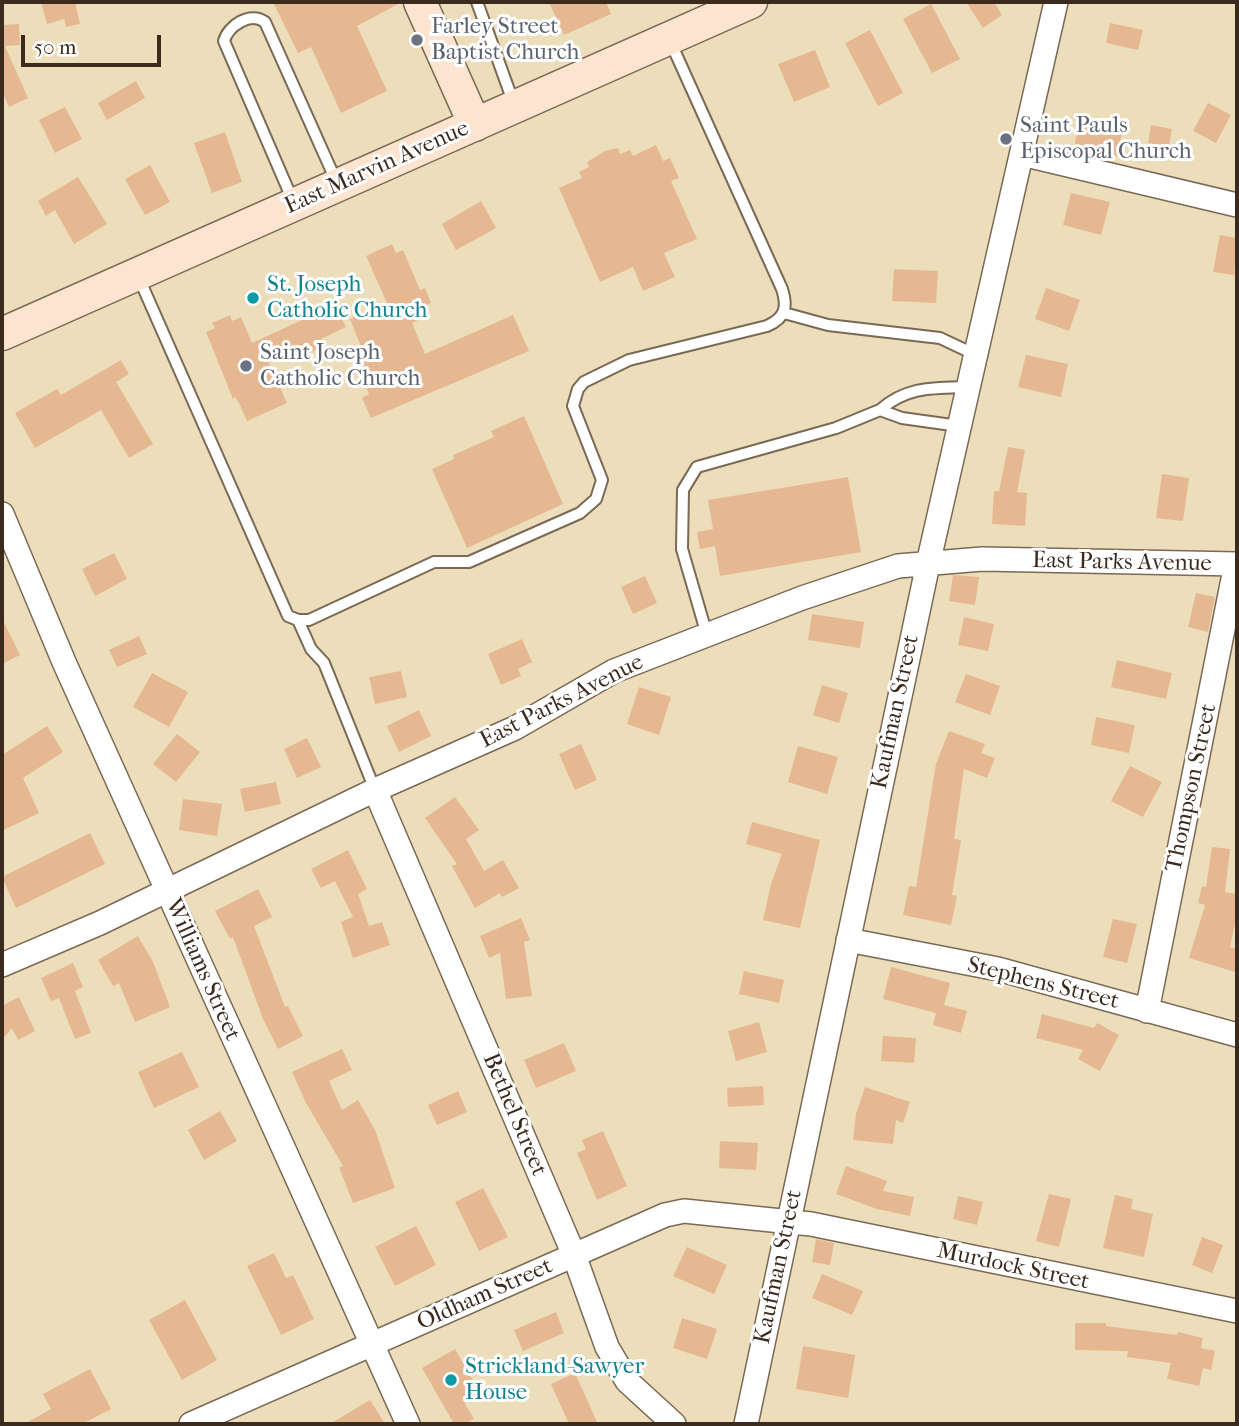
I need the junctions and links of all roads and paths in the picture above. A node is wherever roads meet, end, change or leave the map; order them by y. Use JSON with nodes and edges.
{"nodes":[{"id":1,"x":421,"y":2,"type":"edge"},
{"id":2,"x":477,"y":2,"type":"edge"},
{"id":3,"x":751,"y":2,"type":"edge"},
{"id":4,"x":1056,"y":2,"type":"edge"},
{"id":5,"x":668,"y":38,"type":"junction"},
{"id":6,"x":515,"y":107,"type":"junction"},
{"id":7,"x":475,"y":125,"type":"junction"},
{"id":8,"x":1022,"y":154,"type":"junction"},
{"id":9,"x":338,"y":185,"type":"junction"},
{"id":10,"x":294,"y":205,"type":"junction"},
{"id":11,"x":1237,"y":205,"type":"edge"},
{"id":12,"x":137,"y":274,"type":"junction"},
{"id":13,"x":784,"y":313,"type":"junction"},
{"id":14,"x":2,"y":334,"type":"edge"},
{"id":15,"x":976,"y":355,"type":"junction"},
{"id":16,"x":968,"y":387,"type":"junction"},
{"id":17,"x":880,"y":410,"type":"junction"},
{"id":18,"x":960,"y":426,"type":"junction"},
{"id":19,"x":2,"y":514,"type":"edge"},
{"id":20,"x":928,"y":564,"type":"junction"},
{"id":21,"x":1237,"y":564,"type":"edge"},
{"id":22,"x":298,"y":620,"type":"junction"},
{"id":23,"x":707,"y":635,"type":"junction"},
{"id":24,"x":375,"y":790,"type":"junction"},
{"id":25,"x":166,"y":891,"type":"junction"},
{"id":26,"x":848,"y":940,"type":"junction"},
{"id":27,"x":2,"y":965,"type":"edge"},
{"id":28,"x":1147,"y":1011,"type":"junction"},
{"id":29,"x":1237,"y":1035,"type":"edge"},
{"id":30,"x":789,"y":1221,"type":"junction"},
{"id":31,"x":574,"y":1255,"type":"junction"},
{"id":32,"x":1237,"y":1311,"type":"edge"},
{"id":33,"x":373,"y":1344,"type":"junction"},
{"id":34,"x":191,"y":1424,"type":"edge"},
{"id":35,"x":408,"y":1424,"type":"edge"},
{"id":36,"x":674,"y":1424,"type":"edge"},
{"id":37,"x":746,"y":1424,"type":"edge"}],
"edges":[{"from":1,"to":7,"type":"main road"},
{"from":2,"to":6,"type":"lane"},
{"from":3,"to":5,"type":"main road","name":"East Marvin Avenue"},
{"from":4,"to":8,"type":"street","name":"Kaufman Street"},
{"from":5,"to":6,"type":"main road","name":"East Marvin Avenue"},
{"from":5,"to":13,"type":"lane"},
{"from":6,"to":7,"type":"main road","name":"East Marvin Avenue"},
{"from":7,"to":9,"type":"main road","name":"East Marvin Avenue"},
{"from":8,"to":11,"type":"street"},
{"from":8,"to":15,"type":"street","name":"Kaufman Street"},
{"from":9,"to":10,"type":"main road","name":"East Marvin Avenue"},
{"from":9,"to":10,"type":"lane"},
{"from":10,"to":12,"type":"main road","name":"East Marvin Avenue"},
{"from":12,"to":14,"type":"main road","name":"East Marvin Avenue"},
{"from":12,"to":22,"type":"lane"},
{"from":13,"to":15,"type":"lane"},
{"from":13,"to":22,"type":"lane"},
{"from":15,"to":16,"type":"street","name":"Kaufman Street"},
{"from":16,"to":17,"type":"lane"},
{"from":16,"to":18,"type":"street","name":"Kaufman Street"},
{"from":17,"to":18,"type":"lane"},
{"from":17,"to":23,"type":"lane"},
{"from":18,"to":20,"type":"street","name":"Kaufman Street"},
{"from":19,"to":25,"type":"street","name":"Williams Street"},
{"from":20,"to":21,"type":"street","name":"East Parks Avenue"},
{"from":20,"to":23,"type":"street","name":"East Parks Avenue"},
{"from":20,"to":26,"type":"street","name":"Kaufman Street"},
{"from":21,"to":28,"type":"street","name":"Thompson Street"},
{"from":22,"to":24,"type":"lane"},
{"from":23,"to":24,"type":"street","name":"East Parks Avenue"},
{"from":24,"to":25,"type":"street","name":"East Parks Avenue"},
{"from":24,"to":31,"type":"street","name":"Bethel Street"},
{"from":25,"to":27,"type":"street","name":"East Parks Avenue"},
{"from":25,"to":33,"type":"street","name":"Williams Street"},
{"from":26,"to":28,"type":"street","name":"Stephens Street"},
{"from":26,"to":30,"type":"street","name":"Kaufman Street"},
{"from":28,"to":29,"type":"street","name":"Stephens Street"},
{"from":30,"to":31,"type":"street","name":"Oldham Street"},
{"from":30,"to":32,"type":"street","name":"Murdock Street"},
{"from":30,"to":37,"type":"street","name":"Kaufman Street"},
{"from":31,"to":33,"type":"street","name":"Oldham Street"},
{"from":31,"to":36,"type":"street","name":"Bethel Street"},
{"from":33,"to":34,"type":"street","name":"Oldham Street"},
{"from":33,"to":35,"type":"street","name":"Williams Street"}]}
